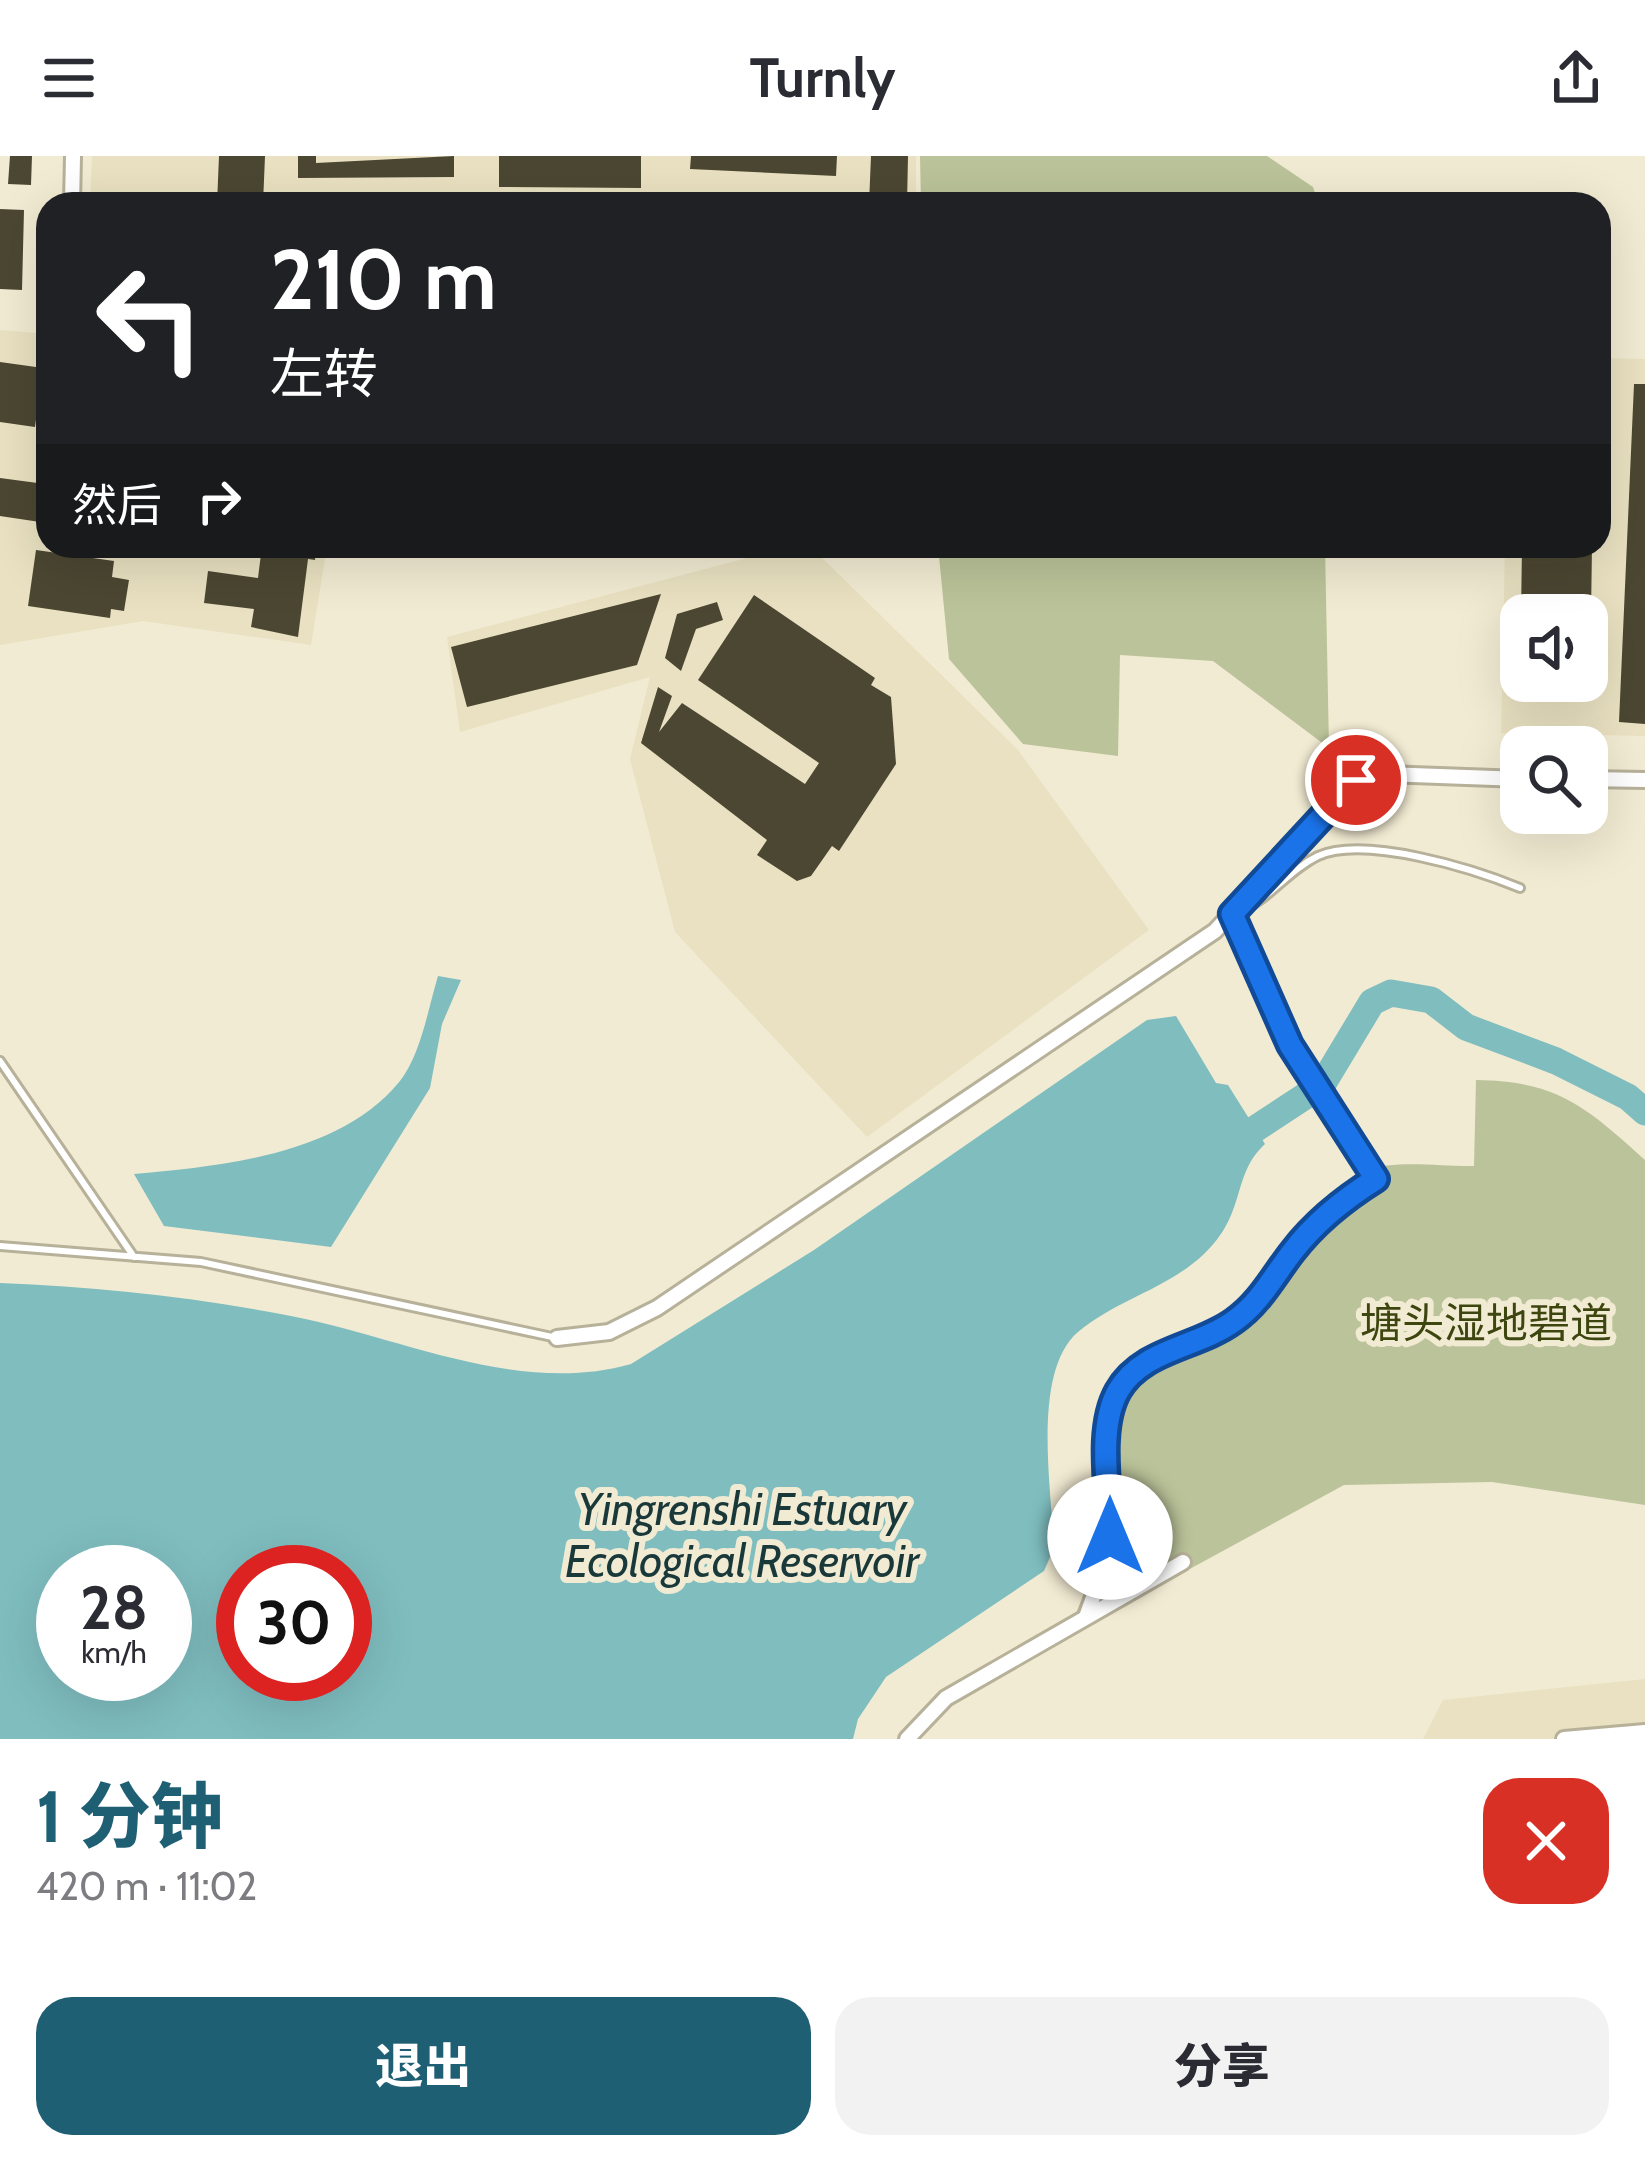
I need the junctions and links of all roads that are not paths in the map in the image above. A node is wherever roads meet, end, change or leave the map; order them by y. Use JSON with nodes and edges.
{"nodes":[{"id":1,"x":73,"y":156,"type":"edge"},
{"id":2,"x":72,"y":192,"type":"edge"},
{"id":3,"x":1500,"y":778,"type":"edge"},
{"id":4,"x":1608,"y":779,"type":"edge"},
{"id":5,"x":1645,"y":780,"type":"edge"},
{"id":6,"x":1520,"y":888,"type":"dead end"},
{"id":7,"x":1232,"y":914,"type":"junction"},
{"id":8,"x":0,"y":1061,"type":"edge"},
{"id":9,"x":0,"y":1246,"type":"edge"},
{"id":10,"x":134,"y":1257,"type":"junction"},
{"id":11,"x":557,"y":1338,"type":"joint"},
{"id":12,"x":1183,"y":1562,"type":"dead end"},
{"id":13,"x":1086,"y":1617,"type":"junction"},
{"id":14,"x":1645,"y":1732,"type":"edge"},
{"id":15,"x":907,"y":1739,"type":"edge"},
{"id":16,"x":1564,"y":1739,"type":"edge"}],
"edges":[{"from":1,"to":2,"type":"street"},
{"from":3,"to":7,"type":"street"},
{"from":4,"to":5,"type":"street"},
{"from":6,"to":7,"type":"lane"},
{"from":7,"to":11,"type":"street"},
{"from":7,"to":13,"type":"street"},
{"from":8,"to":10,"type":"lane"},
{"from":9,"to":10,"type":"lane"},
{"from":10,"to":11,"type":"lane"},
{"from":12,"to":13,"type":"street"},
{"from":13,"to":15,"type":"street"},
{"from":14,"to":16,"type":"street"}]}
